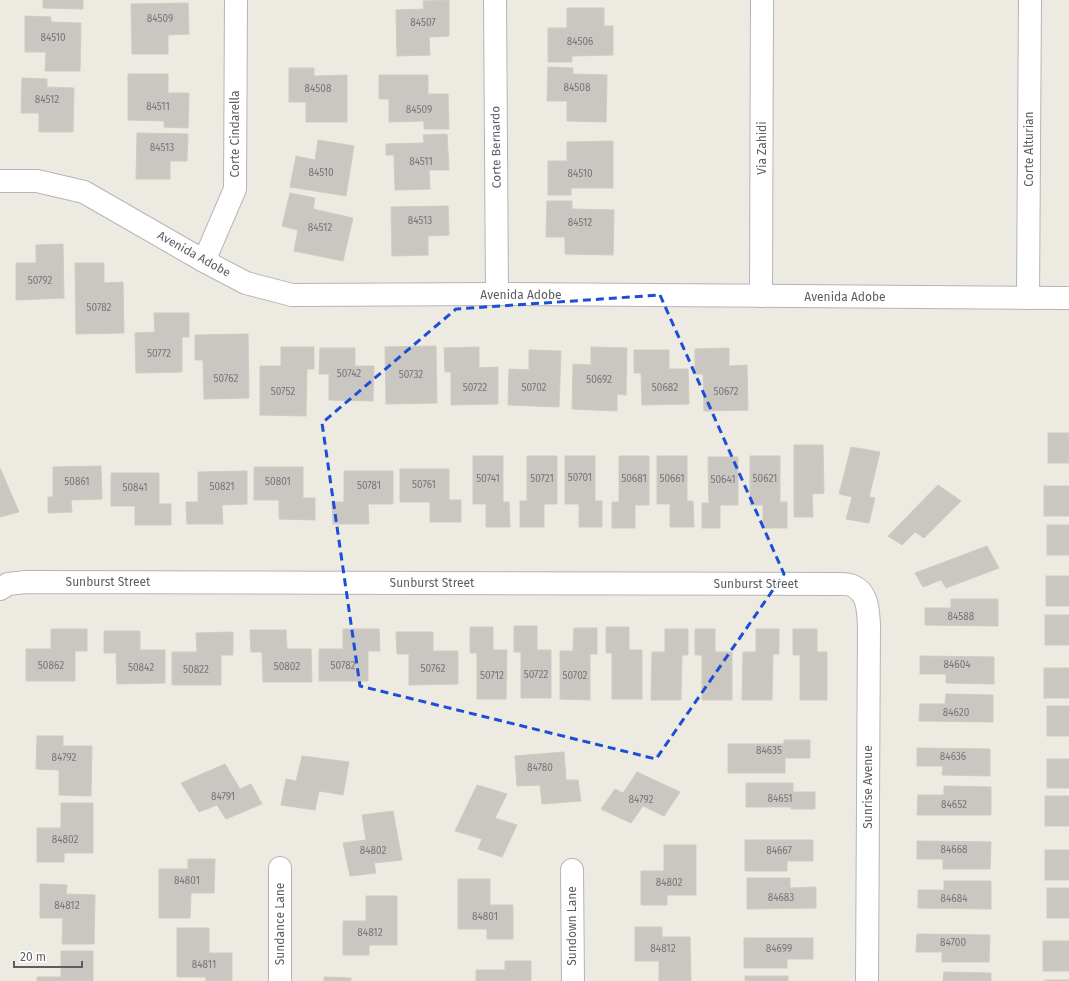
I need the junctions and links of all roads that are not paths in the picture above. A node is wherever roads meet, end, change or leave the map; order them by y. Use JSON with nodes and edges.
{"nodes":[{"id":1,"x":236,"y":0,"type":"edge"},
{"id":2,"x":495,"y":0,"type":"edge"},
{"id":3,"x":762,"y":0,"type":"edge"},
{"id":4,"x":1030,"y":0,"type":"edge"},
{"id":5,"x":0,"y":181,"type":"edge"},
{"id":6,"x":204,"y":261,"type":"junction"},
{"id":7,"x":497,"y":294,"type":"junction"},
{"id":8,"x":761,"y":296,"type":"junction"},
{"id":9,"x":1028,"y":298,"type":"junction"},
{"id":10,"x":1069,"y":298,"type":"edge"},
{"id":11,"x":0,"y":589,"type":"edge"},
{"id":12,"x":863,"y":593,"type":"joint"},
{"id":13,"x":280,"y":868,"type":"dead end"},
{"id":14,"x":572,"y":870,"type":"dead end"},
{"id":15,"x":280,"y":981,"type":"edge"},
{"id":16,"x":573,"y":981,"type":"edge"},
{"id":17,"x":867,"y":981,"type":"edge"}],
"edges":[{"from":1,"to":6,"type":"street","name":"Corte Cindarella"},
{"from":2,"to":7,"type":"street","name":"Corte Bernardo"},
{"from":3,"to":8,"type":"street","name":"Via Zahidi"},
{"from":4,"to":9,"type":"street","name":"Corte Alturian"},
{"from":5,"to":6,"type":"street","name":"Avenida Adobe"},
{"from":6,"to":7,"type":"street","name":"Avenida Adobe"},
{"from":7,"to":8,"type":"street","name":"Avenida Adobe"},
{"from":8,"to":9,"type":"street","name":"Avenida Adobe"},
{"from":9,"to":10,"type":"street","name":"Avenida Adobe"},
{"from":11,"to":12,"type":"street","name":"Sunburst Street"},
{"from":12,"to":17,"type":"street","name":"Sunrise Avenue"},
{"from":13,"to":15,"type":"street","name":"Sundance Lane"},
{"from":14,"to":16,"type":"street","name":"Sundown Lane"}]}
